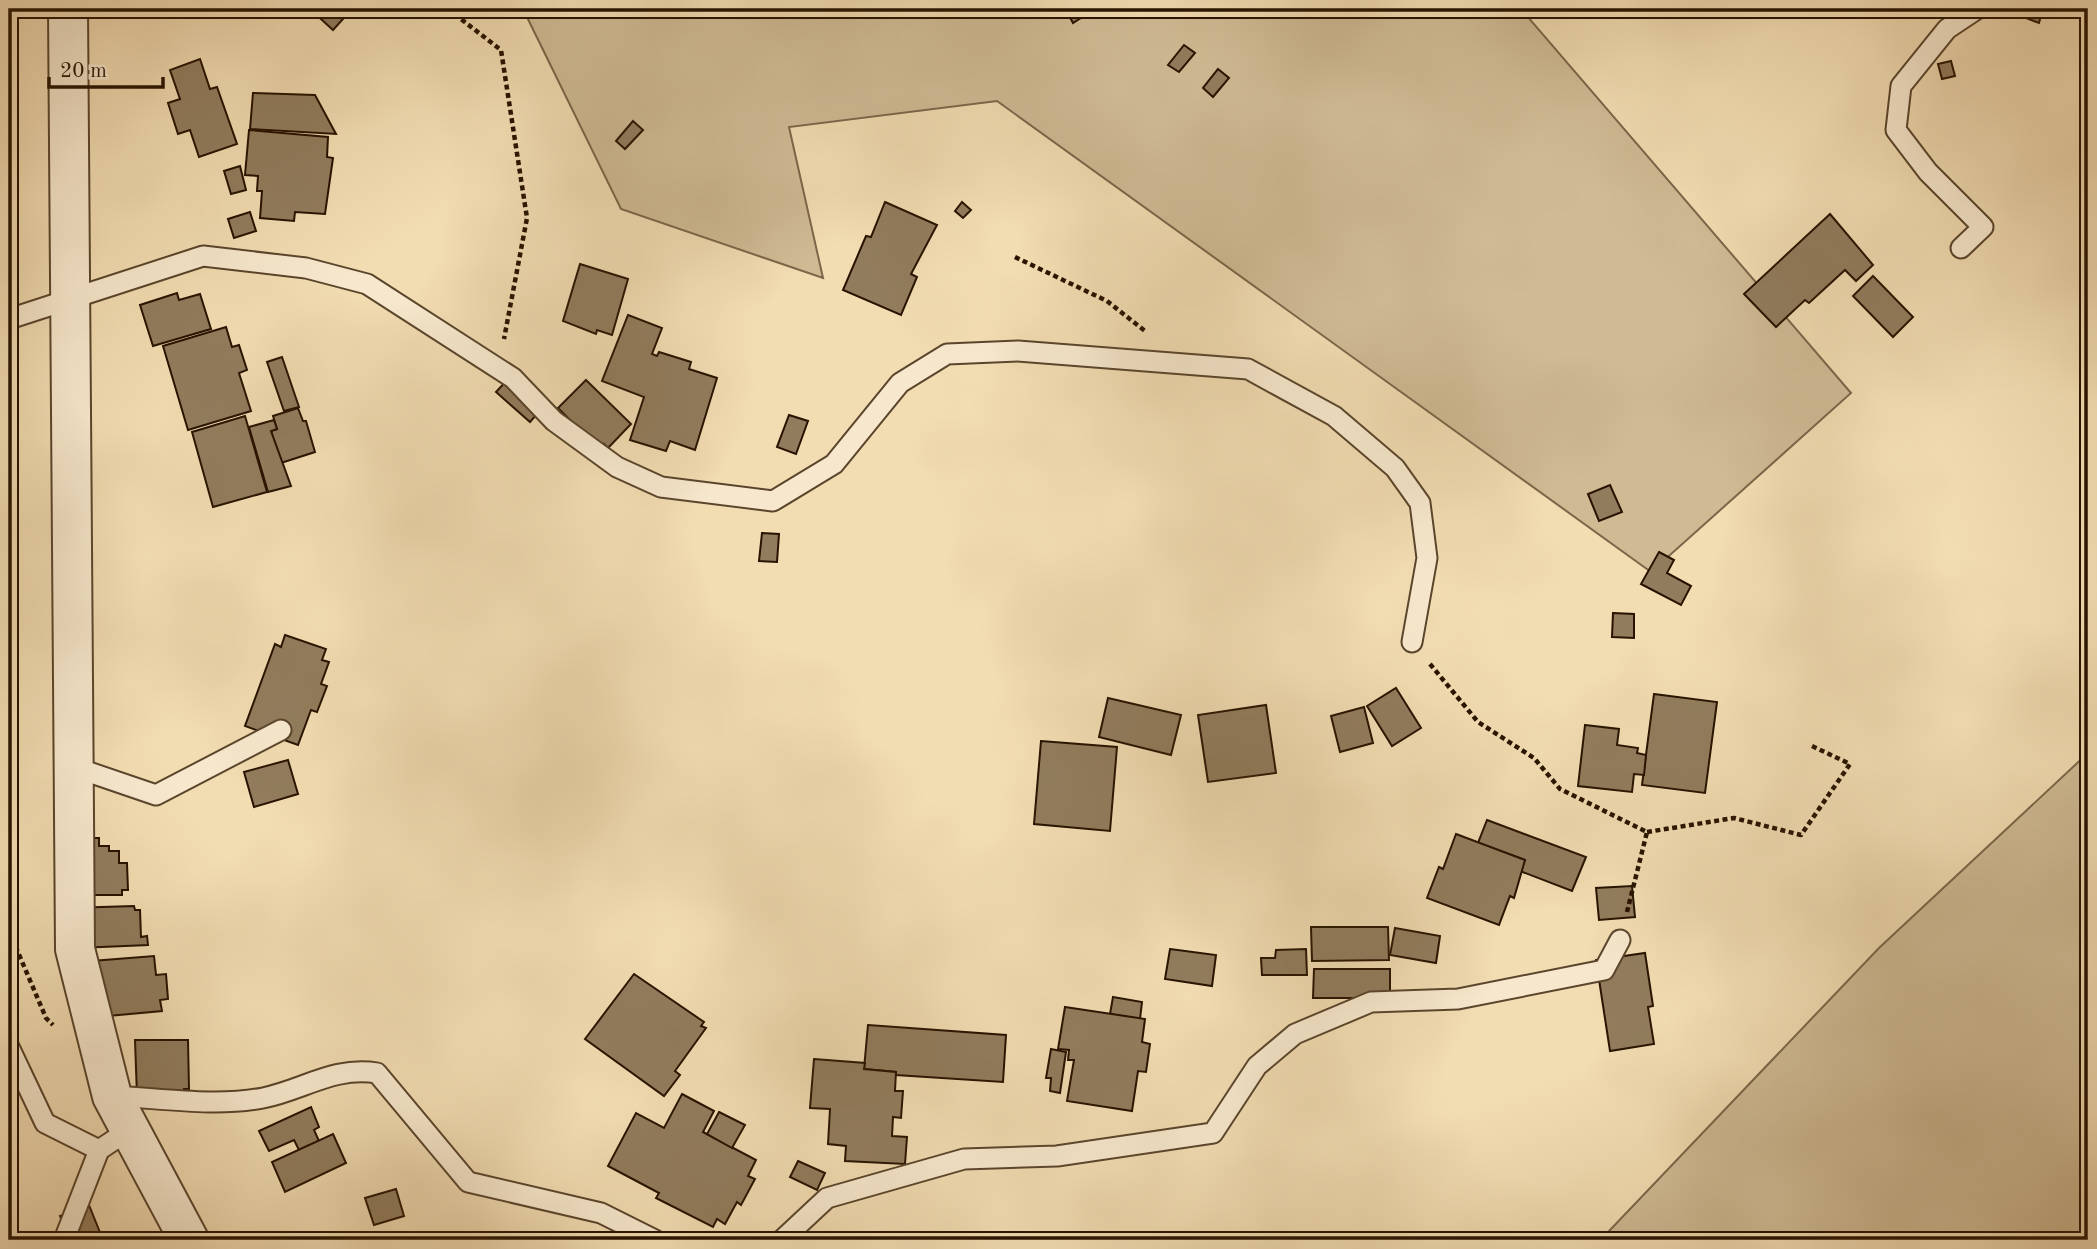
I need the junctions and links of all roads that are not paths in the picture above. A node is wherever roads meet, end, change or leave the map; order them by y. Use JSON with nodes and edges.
{"nodes":[{"id":1,"x":68,"y":9,"type":"edge"},
{"id":2,"x":1977,"y":9,"type":"edge"},
{"id":3,"x":1961,"y":248,"type":"dead end"},
{"id":4,"x":71,"y":301,"type":"junction"},
{"id":5,"x":9,"y":319,"type":"edge"},
{"id":6,"x":1412,"y":642,"type":"road end"},
{"id":7,"x":281,"y":730,"type":"dead end"},
{"id":8,"x":74,"y":767,"type":"junction"},
{"id":9,"x":1620,"y":940,"type":"road end"},
{"id":10,"x":9,"y":1047,"type":"edge"},
{"id":11,"x":112,"y":1097,"type":"junction"},
{"id":12,"x":114,"y":1140,"type":"junction"},
{"id":13,"x":64,"y":1240,"type":"edge"},
{"id":14,"x":189,"y":1240,"type":"edge"},
{"id":15,"x":654,"y":1240,"type":"edge"},
{"id":16,"x":782,"y":1240,"type":"edge"}],
"edges":[{"from":1,"to":4,"type":"street"},
{"from":2,"to":3,"type":"lane"},
{"from":4,"to":5,"type":"lane"},
{"from":4,"to":6,"type":"lane"},
{"from":4,"to":8,"type":"street"},
{"from":7,"to":8,"type":"lane"},
{"from":8,"to":11,"type":"street"},
{"from":9,"to":16,"type":"lane"},
{"from":10,"to":12,"type":"lane"},
{"from":11,"to":12,"type":"street"},
{"from":11,"to":15,"type":"lane"},
{"from":12,"to":13,"type":"lane"},
{"from":12,"to":14,"type":"street"}]}
